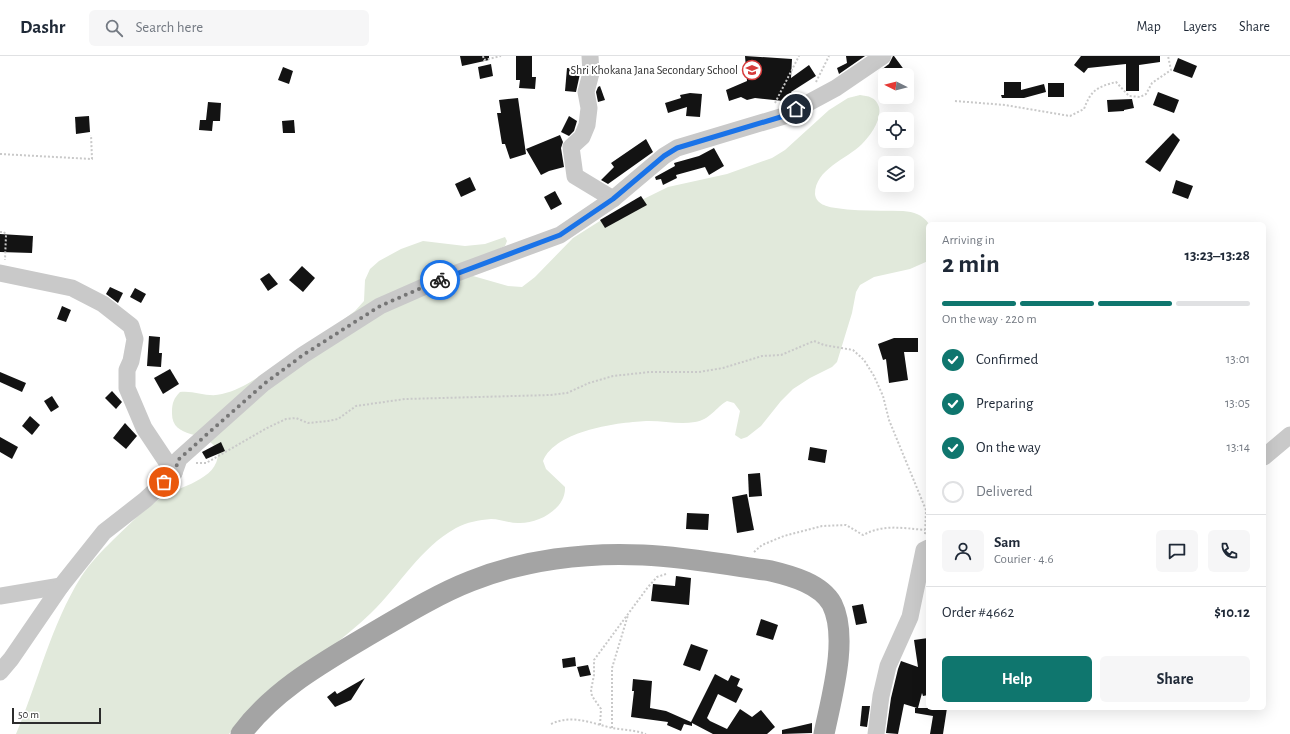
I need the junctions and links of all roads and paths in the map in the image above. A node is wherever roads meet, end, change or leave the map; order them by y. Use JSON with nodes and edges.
{"nodes":[{"id":1,"x":483,"y":56,"type":"edge"},
{"id":2,"x":501,"y":56,"type":"edge"},
{"id":3,"x":590,"y":56,"type":"edge"},
{"id":4,"x":798,"y":56,"type":"edge"},
{"id":5,"x":883,"y":56,"type":"edge"},
{"id":6,"x":1168,"y":56,"type":"edge"},
{"id":7,"x":955,"y":101,"type":"dead end"},
{"id":8,"x":760,"y":123,"type":"junction"},
{"id":9,"x":91,"y":135,"type":"dead end"},
{"id":10,"x":0,"y":154,"type":"edge"},
{"id":11,"x":613,"y":199,"type":"junction"},
{"id":12,"x":0,"y":232,"type":"edge"},
{"id":13,"x":1,"y":273,"type":"edge"},
{"id":14,"x":1290,"y":435,"type":"edge"},
{"id":15,"x":1266,"y":455,"type":"edge"},
{"id":16,"x":176,"y":466,"type":"junction"},
{"id":17,"x":925,"y":530,"type":"junction"},
{"id":18,"x":926,"y":549,"type":"edge"},
{"id":19,"x":738,"y":567,"type":"junction"},
{"id":20,"x":668,"y":573,"type":"dead end"},
{"id":21,"x":60,"y":586,"type":"junction"},
{"id":22,"x":0,"y":596,"type":"edge"},
{"id":23,"x":628,"y":612,"type":"junction"},
{"id":24,"x":0,"y":672,"type":"edge"},
{"id":25,"x":551,"y":724,"type":"dead end"},
{"id":26,"x":600,"y":725,"type":"junction"},
{"id":27,"x":612,"y":728,"type":"junction"},
{"id":28,"x":241,"y":734,"type":"edge"},
{"id":29,"x":646,"y":734,"type":"edge"},
{"id":30,"x":824,"y":734,"type":"edge"},
{"id":31,"x":876,"y":734,"type":"edge"}],
"edges":[{"from":1,"to":2,"type":"path"},
{"from":3,"to":11,"type":"street"},
{"from":4,"to":8,"type":"path"},
{"from":5,"to":8,"type":"street"},
{"from":6,"to":7,"type":"path"},
{"from":8,"to":11,"type":"street"},
{"from":9,"to":10,"type":"path"},
{"from":11,"to":16,"type":"street"},
{"from":12,"to":13,"type":"path"},
{"from":13,"to":16,"type":"street"},
{"from":14,"to":15,"type":"street"},
{"from":16,"to":17,"type":"path"},
{"from":16,"to":21,"type":"street"},
{"from":17,"to":18,"type":"path"},
{"from":17,"to":19,"type":"path"},
{"from":18,"to":31,"type":"street"},
{"from":19,"to":28,"type":"main road"},
{"from":19,"to":30,"type":"main road"},
{"from":20,"to":23,"type":"path"},
{"from":21,"to":22,"type":"street"},
{"from":21,"to":24,"type":"street"},
{"from":23,"to":26,"type":"path"},
{"from":23,"to":27,"type":"path"},
{"from":25,"to":26,"type":"path"},
{"from":26,"to":27,"type":"path"},
{"from":27,"to":29,"type":"path"}]}
